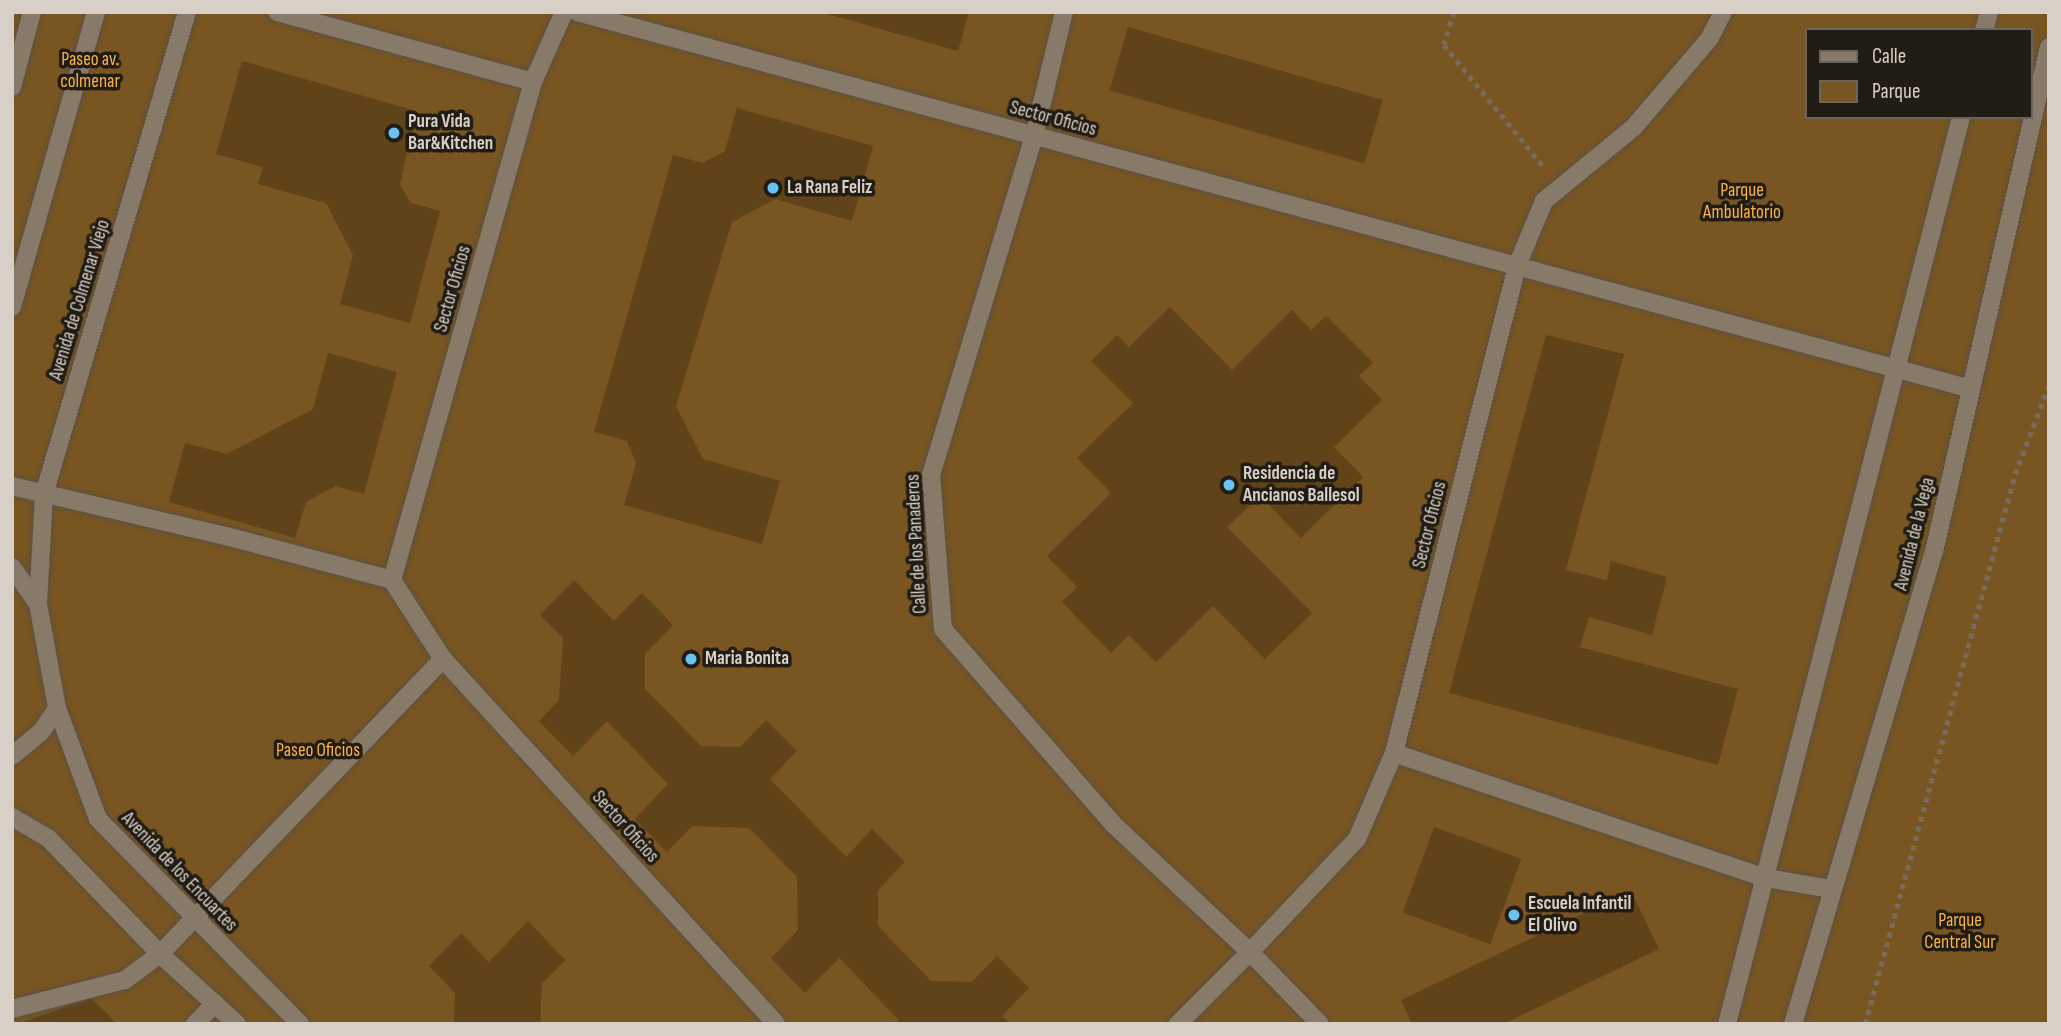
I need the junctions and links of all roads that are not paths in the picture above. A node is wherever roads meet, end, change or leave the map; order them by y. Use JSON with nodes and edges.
{"nodes":[{"id":1,"x":32,"y":12,"type":"edge"},
{"id":2,"x":96,"y":12,"type":"edge"},
{"id":3,"x":187,"y":12,"type":"edge"},
{"id":4,"x":277,"y":12,"type":"edge"},
{"id":5,"x":564,"y":12,"type":"edge"},
{"id":6,"x":577,"y":12,"type":"edge"},
{"id":7,"x":1064,"y":12,"type":"edge"},
{"id":8,"x":1723,"y":12,"type":"edge"},
{"id":9,"x":2049,"y":47,"type":"edge"},
{"id":10,"x":533,"y":82,"type":"junction"},
{"id":11,"x":12,"y":87,"type":"edge"},
{"id":12,"x":2033,"y":117,"type":"edge"},
{"id":13,"x":1960,"y":119,"type":"edge"},
{"id":14,"x":2033,"y":119,"type":"edge"},
{"id":15,"x":1034,"y":136,"type":"junction"},
{"id":16,"x":1517,"y":266,"type":"junction"},
{"id":17,"x":12,"y":307,"type":"edge"},
{"id":18,"x":1896,"y":369,"type":"junction"},
{"id":19,"x":1971,"y":389,"type":"junction"},
{"id":20,"x":12,"y":486,"type":"edge"},
{"id":21,"x":44,"y":494,"type":"junction"},
{"id":22,"x":12,"y":567,"type":"edge"},
{"id":23,"x":392,"y":580,"type":"junction"},
{"id":24,"x":38,"y":604,"type":"junction"},
{"id":25,"x":443,"y":659,"type":"junction"},
{"id":26,"x":57,"y":708,"type":"junction"},
{"id":27,"x":1394,"y":753,"type":"junction"},
{"id":28,"x":12,"y":756,"type":"edge"},
{"id":29,"x":12,"y":817,"type":"edge"},
{"id":30,"x":1766,"y":878,"type":"junction"},
{"id":31,"x":1832,"y":889,"type":"junction"},
{"id":32,"x":195,"y":919,"type":"junction"},
{"id":33,"x":1251,"y":952,"type":"junction"},
{"id":34,"x":160,"y":954,"type":"junction"},
{"id":35,"x":215,"y":1003,"type":"junction"},
{"id":36,"x":12,"y":1009,"type":"edge"},
{"id":37,"x":195,"y":1024,"type":"edge"},
{"id":38,"x":237,"y":1024,"type":"edge"},
{"id":39,"x":300,"y":1024,"type":"edge"},
{"id":40,"x":776,"y":1024,"type":"edge"},
{"id":41,"x":1178,"y":1024,"type":"edge"},
{"id":42,"x":1320,"y":1024,"type":"edge"},
{"id":43,"x":1727,"y":1024,"type":"edge"},
{"id":44,"x":1793,"y":1024,"type":"edge"}],
"edges":[{"from":1,"to":11,"type":"street"},
{"from":2,"to":17,"type":"street"},
{"from":3,"to":21,"type":"street","name":"Avenida de Colmenar Viejo"},
{"from":4,"to":10,"type":"street"},
{"from":5,"to":10,"type":"street","name":"Sector Oficios"},
{"from":6,"to":15,"type":"street","name":"Sector Oficios"},
{"from":7,"to":15,"type":"street","name":"Calle de los Panaderos"},
{"from":8,"to":16,"type":"street","name":"Sector Oficios"},
{"from":9,"to":12,"type":"street","name":"Avenida de la Vega"},
{"from":10,"to":23,"type":"street","name":"Sector Oficios"},
{"from":13,"to":18,"type":"street"},
{"from":14,"to":19,"type":"street","name":"Avenida de la Vega"},
{"from":15,"to":16,"type":"street","name":"Sector Oficios"},
{"from":15,"to":33,"type":"street","name":"Calle de los Panaderos"},
{"from":16,"to":18,"type":"street","name":"Sector Oficios"},
{"from":16,"to":27,"type":"street","name":"Sector Oficios"},
{"from":18,"to":19,"type":"street","name":"Sector Oficios"},
{"from":18,"to":30,"type":"street"},
{"from":19,"to":31,"type":"street","name":"Avenida de la Vega"},
{"from":20,"to":21,"type":"street"},
{"from":21,"to":23,"type":"street"},
{"from":21,"to":24,"type":"street","name":"Avenida de Colmenar Viejo"},
{"from":22,"to":24,"type":"street"},
{"from":23,"to":25,"type":"street","name":"Sector Oficios"},
{"from":24,"to":26,"type":"street","name":"Avenida de los Encuartes"},
{"from":25,"to":32,"type":"street"},
{"from":25,"to":40,"type":"street","name":"Sector Oficios"},
{"from":26,"to":28,"type":"street"},
{"from":26,"to":32,"type":"street","name":"Avenida de los Encuartes"},
{"from":27,"to":30,"type":"street"},
{"from":27,"to":33,"type":"street","name":"Sector Oficios"},
{"from":29,"to":34,"type":"street"},
{"from":30,"to":31,"type":"street"},
{"from":30,"to":43,"type":"street"},
{"from":31,"to":44,"type":"street","name":"Avenida de la Vega"},
{"from":32,"to":34,"type":"street"},
{"from":32,"to":39,"type":"street","name":"Avenida de los Encuartes"},
{"from":33,"to":41,"type":"street"},
{"from":33,"to":42,"type":"street","name":"Calle de los Panaderos"},
{"from":34,"to":35,"type":"street"},
{"from":34,"to":36,"type":"street"},
{"from":35,"to":37,"type":"street"},
{"from":35,"to":38,"type":"street"}]}
